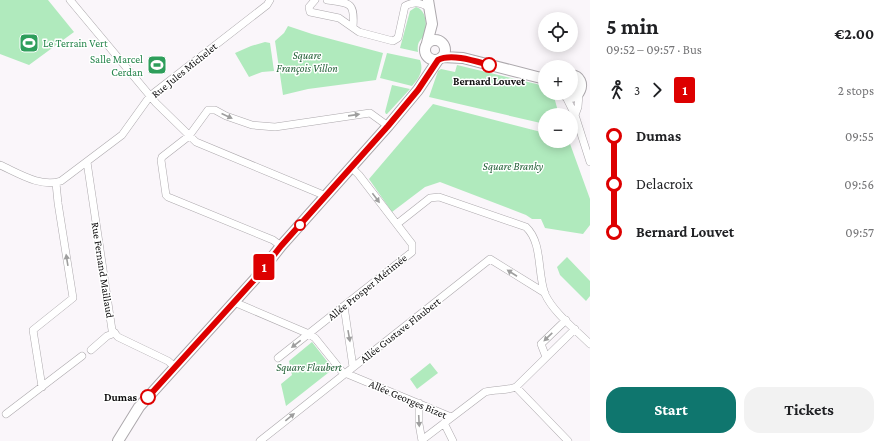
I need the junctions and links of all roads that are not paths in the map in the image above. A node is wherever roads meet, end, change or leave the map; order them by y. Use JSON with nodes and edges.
{"nodes":[{"id":1,"x":70,"y":0,"type":"edge"},
{"id":2,"x":270,"y":0,"type":"edge"},
{"id":3,"x":315,"y":0,"type":"edge"},
{"id":4,"x":327,"y":0,"type":"edge"},
{"id":5,"x":406,"y":3,"type":"edge"},
{"id":6,"x":428,"y":3,"type":"edge"},
{"id":7,"x":432,"y":24,"type":"junction"},
{"id":8,"x":352,"y":27,"type":"junction"},
{"id":9,"x":427,"y":43,"type":"junction"},
{"id":10,"x":442,"y":44,"type":"junction"},
{"id":11,"x":428,"y":57,"type":"junction"},
{"id":12,"x":440,"y":58,"type":"junction"},
{"id":13,"x":463,"y":58,"type":"junction"},
{"id":14,"x":538,"y":77,"type":"edge"},
{"id":15,"x":424,"y":81,"type":"junction"},
{"id":16,"x":586,"y":82,"type":"edge"},
{"id":17,"x":590,"y":90,"type":"edge"},
{"id":18,"x":579,"y":94,"type":"junction"},
{"id":19,"x":150,"y":96,"type":"junction"},
{"id":20,"x":578,"y":108,"type":"edge"},
{"id":21,"x":578,"y":124,"type":"edge"},
{"id":22,"x":388,"y":126,"type":"junction"},
{"id":23,"x":189,"y":136,"type":"junction"},
{"id":24,"x":87,"y":162,"type":"junction"},
{"id":25,"x":590,"y":162,"type":"edge"},
{"id":26,"x":0,"y":165,"type":"edge"},
{"id":27,"x":352,"y":168,"type":"junction"},
{"id":28,"x":56,"y":183,"type":"junction"},
{"id":29,"x":326,"y":196,"type":"junction"},
{"id":30,"x":397,"y":224,"type":"junction"},
{"id":31,"x":281,"y":246,"type":"junction"},
{"id":32,"x":545,"y":293,"type":"junction"},
{"id":33,"x":234,"y":302,"type":"junction"},
{"id":34,"x":344,"y":306,"type":"junction"},
{"id":35,"x":566,"y":320,"type":"junction"},
{"id":36,"x":575,"y":329,"type":"junction"},
{"id":37,"x":114,"y":332,"type":"junction"},
{"id":38,"x":309,"y":334,"type":"junction"},
{"id":39,"x":590,"y":344,"type":"edge"},
{"id":40,"x":91,"y":350,"type":"dead end"},
{"id":41,"x":82,"y":356,"type":"dead end"},
{"id":42,"x":546,"y":357,"type":"junction"},
{"id":43,"x":278,"y":358,"type":"dead end"},
{"id":44,"x":175,"y":366,"type":"junction"},
{"id":45,"x":353,"y":367,"type":"junction"},
{"id":46,"x":345,"y":373,"type":"junction"},
{"id":47,"x":42,"y":387,"type":"junction"},
{"id":48,"x":516,"y":387,"type":"junction"},
{"id":49,"x":419,"y":403,"type":"junction"},
{"id":50,"x":6,"y":414,"type":"dead end"},
{"id":51,"x":451,"y":417,"type":"junction"},
{"id":52,"x":444,"y":423,"type":"junction"},
{"id":53,"x":422,"y":440,"type":"edge"},
{"id":54,"x":118,"y":441,"type":"edge"},
{"id":55,"x":260,"y":441,"type":"edge"},
{"id":56,"x":453,"y":441,"type":"edge"},
{"id":57,"x":568,"y":441,"type":"edge"}],
"edges":[{"from":1,"to":19,"type":"street"},
{"from":2,"to":19,"type":"street","name":"Rue Jules Michelet"},
{"from":3,"to":8,"type":"street"},
{"from":4,"to":8,"type":"street"},
{"from":5,"to":6,"type":"street"},
{"from":5,"to":8,"type":"street"},
{"from":6,"to":7,"type":"street"},
{"from":7,"to":9,"type":"street"},
{"from":7,"to":10,"type":"street"},
{"from":9,"to":10,"type":"street"},
{"from":9,"to":11,"type":"street"},
{"from":10,"to":12,"type":"street"},
{"from":10,"to":13,"type":"street"},
{"from":11,"to":12,"type":"street"},
{"from":11,"to":15,"type":"street"},
{"from":12,"to":13,"type":"street"},
{"from":12,"to":15,"type":"street"},
{"from":13,"to":14,"type":"street"},
{"from":15,"to":22,"type":"street"},
{"from":16,"to":18,"type":"street"},
{"from":17,"to":18,"type":"street"},
{"from":18,"to":20,"type":"street"},
{"from":19,"to":23,"type":"street"},
{"from":19,"to":24,"type":"street","name":"Rue Jules Michelet"},
{"from":21,"to":25,"type":"street"},
{"from":23,"to":22,"type":"street","one_way":true},
{"from":22,"to":27,"type":"street"},
{"from":23,"to":29,"type":"street"},
{"from":23,"to":31,"type":"street"},
{"from":24,"to":28,"type":"street","name":"Rue Jules Michelet"},
{"from":24,"to":37,"type":"street","name":"Rue Fernand Maillaud"},
{"from":26,"to":28,"type":"street"},
{"from":27,"to":29,"type":"street"},
{"from":27,"to":30,"type":"street","name":"Allée Prosper Mérimée","one_way":true},
{"from":47,"to":28,"type":"street","one_way":true},
{"from":29,"to":31,"type":"street"},
{"from":30,"to":32,"type":"street"},
{"from":30,"to":34,"type":"street","name":"Allée Prosper Mérimée"},
{"from":31,"to":33,"type":"street"},
{"from":32,"to":35,"type":"street"},
{"from":32,"to":45,"type":"street","name":"Allée Gustave Flaubert","one_way":true},
{"from":33,"to":38,"type":"street","name":"Allée Georges Bizet"},
{"from":33,"to":44,"type":"street"},
{"from":34,"to":38,"type":"street","name":"Allée Prosper Mérimée"},
{"from":34,"to":45,"type":"street","one_way":true},
{"from":35,"to":36,"type":"street"},
{"from":35,"to":42,"type":"street","one_way":true},
{"from":36,"to":39,"type":"street"},
{"from":36,"to":42,"type":"street"},
{"from":37,"to":40,"type":"street"},
{"from":37,"to":44,"type":"street","name":"Rue Fernand Maillaud"},
{"from":38,"to":43,"type":"street","name":"Allée Prosper Mérimée","one_way":true},
{"from":38,"to":46,"type":"street","name":"Allée Georges Bizet"},
{"from":41,"to":47,"type":"street"},
{"from":42,"to":48,"type":"street"},
{"from":44,"to":54,"type":"street"},
{"from":45,"to":46,"type":"street","name":"Allée Gustave Flaubert"},
{"from":46,"to":49,"type":"street","name":"Allée Georges Bizet"},
{"from":55,"to":46,"type":"street","name":"Allée Gustave Flaubert","one_way":true},
{"from":47,"to":50,"type":"street"},
{"from":48,"to":51,"type":"street","name":"Allée Georges Bizet"},
{"from":48,"to":57,"type":"street"},
{"from":49,"to":51,"type":"street","name":"Allée Georges Bizet"},
{"from":49,"to":53,"type":"street","one_way":true},
{"from":51,"to":52,"type":"street"},
{"from":52,"to":53,"type":"street"},
{"from":52,"to":56,"type":"street"}]}
